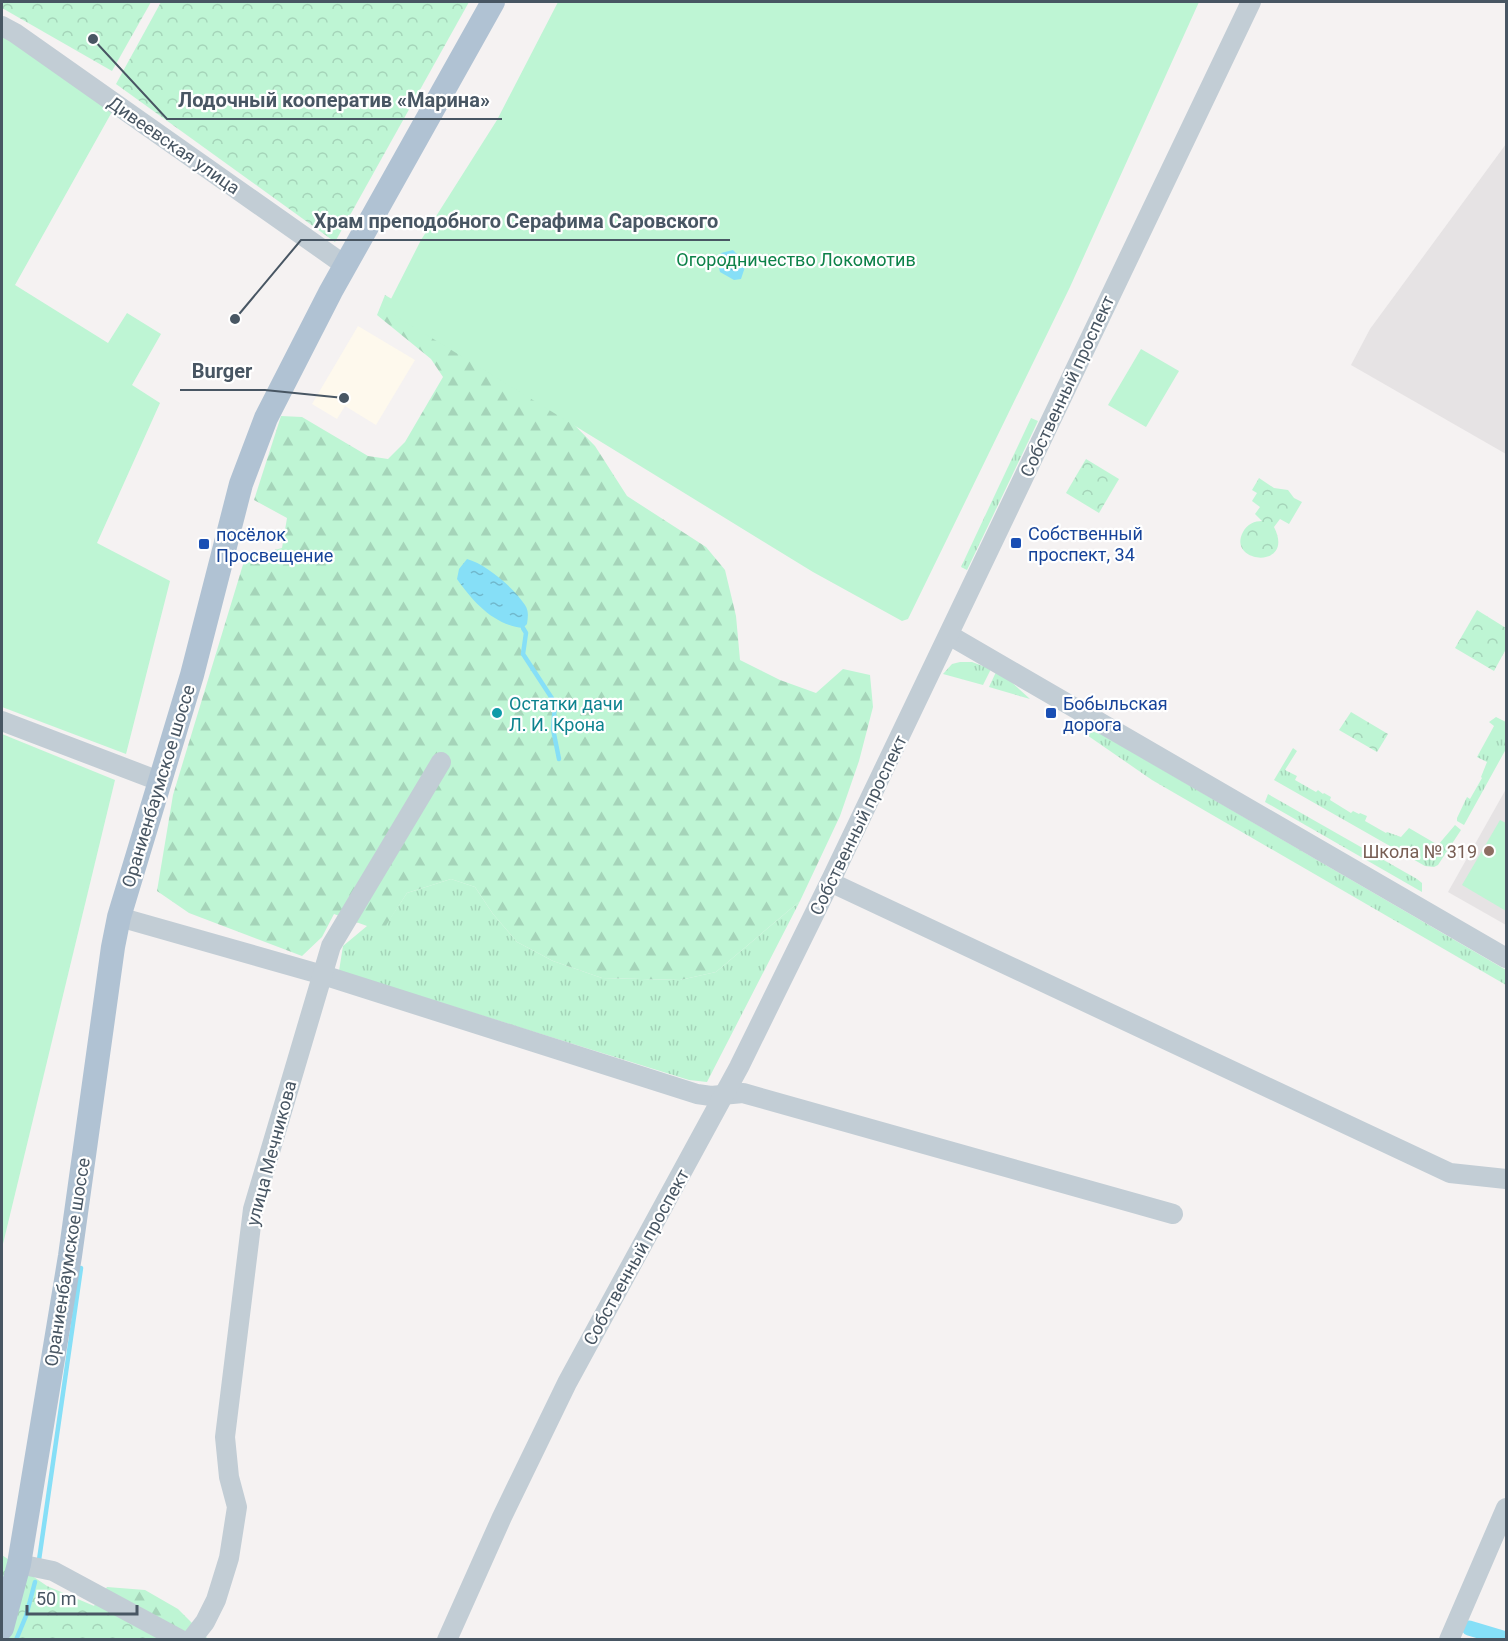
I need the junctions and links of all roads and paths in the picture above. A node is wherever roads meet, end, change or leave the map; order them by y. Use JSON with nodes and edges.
{"nodes":[{"id":1,"x":493,"y":2,"type":"edge"},
{"id":2,"x":1251,"y":2,"type":"edge"},
{"id":3,"x":2,"y":26,"type":"edge"},
{"id":4,"x":346,"y":266,"type":"junction"},
{"id":5,"x":950,"y":635,"type":"junction"},
{"id":6,"x":2,"y":721,"type":"edge"},
{"id":7,"x":441,"y":762,"type":"dead end"},
{"id":8,"x":159,"y":781,"type":"junction"},
{"id":9,"x":831,"y":882,"type":"junction"},
{"id":10,"x":119,"y":917,"type":"junction"},
{"id":11,"x":1506,"y":958,"type":"edge"},
{"id":12,"x":322,"y":975,"type":"junction"},
{"id":13,"x":724,"y":1095,"type":"junction"},
{"id":14,"x":1506,"y":1179,"type":"edge"},
{"id":15,"x":1173,"y":1214,"type":"dead end"},
{"id":16,"x":1505,"y":1515,"type":"edge"},
{"id":17,"x":19,"y":1564,"type":"junction"},
{"id":18,"x":2,"y":1628,"type":"edge"},
{"id":19,"x":181,"y":1640,"type":"edge"},
{"id":20,"x":191,"y":1640,"type":"edge"},
{"id":21,"x":447,"y":1640,"type":"edge"},
{"id":22,"x":1449,"y":1640,"type":"edge"}],
"edges":[{"from":1,"to":4,"type":"main road","name":"Ораниенбаумское шоссе"},
{"from":2,"to":5,"type":"street","name":"Собственный проспект"},
{"from":3,"to":4,"type":"street","name":"Дивеевская улица"},
{"from":4,"to":8,"type":"main road","name":"Ораниенбаумское шоссе"},
{"from":5,"to":9,"type":"street","name":"Собственный проспект"},
{"from":5,"to":11,"type":"street"},
{"from":6,"to":8,"type":"street"},
{"from":7,"to":12,"type":"street","name":"улица Мечникова"},
{"from":8,"to":10,"type":"main road","name":"Ораниенбаумское шоссе"},
{"from":9,"to":13,"type":"street","name":"Собственный проспект"},
{"from":9,"to":14,"type":"street"},
{"from":10,"to":12,"type":"street"},
{"from":10,"to":17,"type":"main road","name":"Ораниенбаумское шоссе"},
{"from":12,"to":13,"type":"street"},
{"from":12,"to":20,"type":"street","name":"улица Мечникова"},
{"from":13,"to":15,"type":"street"},
{"from":13,"to":21,"type":"street","name":"Собственный проспект"},
{"from":16,"to":22,"type":"street"},
{"from":17,"to":18,"type":"main road","name":"Ораниенбаумское шоссе"},
{"from":17,"to":19,"type":"street"}]}
